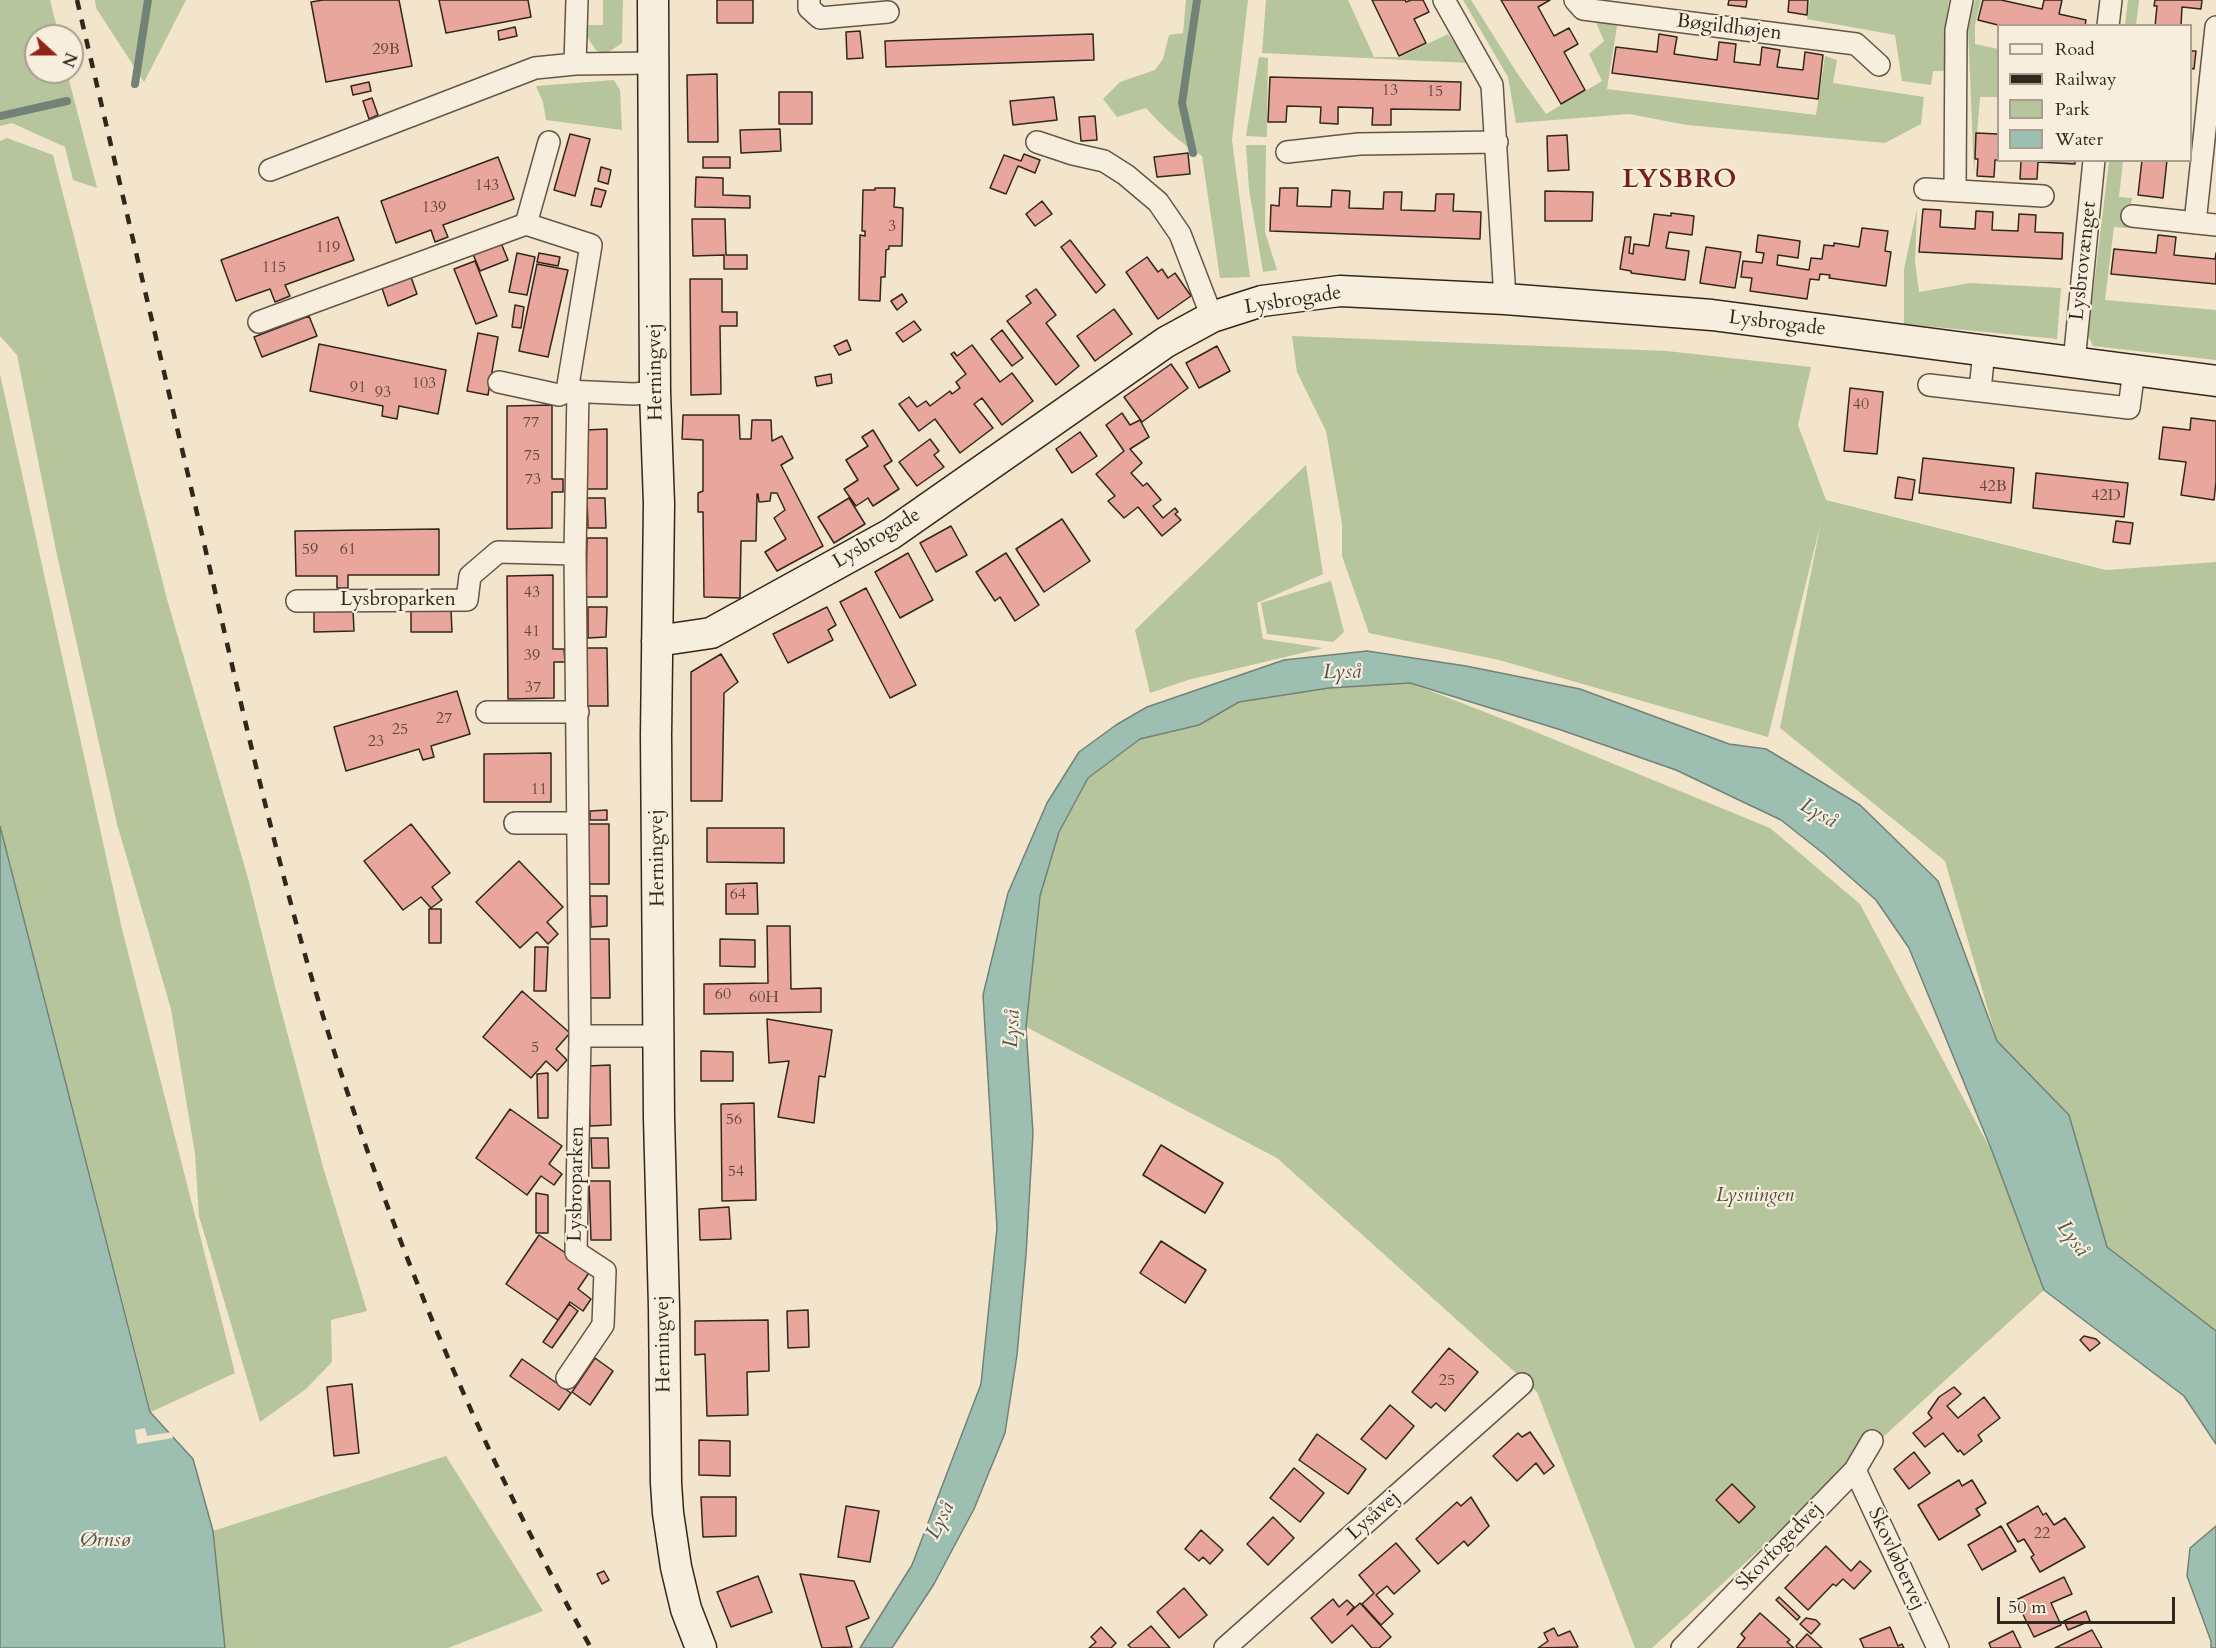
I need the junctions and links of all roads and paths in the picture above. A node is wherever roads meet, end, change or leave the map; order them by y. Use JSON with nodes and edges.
{"nodes":[{"id":1,"x":577,"y":0,"type":"edge"},
{"id":2,"x":653,"y":0,"type":"edge"},
{"id":3,"x":809,"y":0,"type":"edge"},
{"id":4,"x":1444,"y":0,"type":"edge"},
{"id":5,"x":1575,"y":0,"type":"edge"},
{"id":6,"x":1962,"y":0,"type":"edge"},
{"id":7,"x":2111,"y":0,"type":"edge"},
{"id":8,"x":888,"y":12,"type":"dead end"},
{"id":9,"x":2108,"y":24,"type":"edge"},
{"id":10,"x":2216,"y":27,"type":"edge"},
{"id":11,"x":654,"y":63,"type":"junction"},
{"id":12,"x":575,"y":64,"type":"junction"},
{"id":13,"x":1879,"y":66,"type":"dead end"},
{"id":14,"x":549,"y":142,"type":"dead end"},
{"id":15,"x":1037,"y":142,"type":"dead end"},
{"id":16,"x":1497,"y":142,"type":"junction"},
{"id":17,"x":1287,"y":152,"type":"dead end"},
{"id":18,"x":2094,"y":162,"type":"edge"},
{"id":19,"x":270,"y":170,"type":"dead end"},
{"id":20,"x":1925,"y":189,"type":"dead end"},
{"id":21,"x":1955,"y":192,"type":"junction"},
{"id":22,"x":2043,"y":196,"type":"dead end"},
{"id":23,"x":2132,"y":216,"type":"dead end"},
{"id":24,"x":2195,"y":223,"type":"junction"},
{"id":25,"x":526,"y":224,"type":"junction"},
{"id":26,"x":2216,"y":225,"type":"edge"},
{"id":27,"x":1505,"y":299,"type":"junction"},
{"id":28,"x":1212,"y":318,"type":"junction"},
{"id":29,"x":259,"y":322,"type":"dead end"},
{"id":30,"x":1984,"y":351,"type":"junction"},
{"id":31,"x":2074,"y":362,"type":"junction"},
{"id":32,"x":2134,"y":370,"type":"junction"},
{"id":33,"x":2216,"y":381,"type":"edge"},
{"id":34,"x":499,"y":382,"type":"dead end"},
{"id":35,"x":1929,"y":385,"type":"dead end"},
{"id":36,"x":1980,"y":390,"type":"junction"},
{"id":37,"x":572,"y":391,"type":"junction"},
{"id":38,"x":655,"y":392,"type":"junction"},
{"id":39,"x":575,"y":554,"type":"junction"},
{"id":40,"x":297,"y":601,"type":"dead end"},
{"id":41,"x":657,"y":641,"type":"junction"},
{"id":42,"x":487,"y":712,"type":"dead end"},
{"id":43,"x":578,"y":712,"type":"junction"},
{"id":44,"x":515,"y":823,"type":"dead end"},
{"id":45,"x":576,"y":823,"type":"junction"},
{"id":46,"x":580,"y":1036,"type":"junction"},
{"id":47,"x":659,"y":1036,"type":"junction"},
{"id":48,"x":567,"y":1378,"type":"dead end"},
{"id":49,"x":1522,"y":1384,"type":"dead end"},
{"id":50,"x":1872,"y":1442,"type":"dead end"},
{"id":51,"x":1855,"y":1470,"type":"junction"},
{"id":52,"x":701,"y":1648,"type":"edge"},
{"id":53,"x":1225,"y":1648,"type":"edge"},
{"id":54,"x":1682,"y":1648,"type":"edge"},
{"id":55,"x":1938,"y":1648,"type":"edge"}],
"edges":[{"from":1,"to":12,"type":"street"},
{"from":2,"to":11,"type":"street","name":"Herningvej"},
{"from":3,"to":8,"type":"street"},
{"from":4,"to":16,"type":"street"},
{"from":5,"to":13,"type":"street","name":"Bøgildhøjen"},
{"from":6,"to":21,"type":"street"},
{"from":7,"to":9,"type":"street"},
{"from":10,"to":24,"type":"street"},
{"from":11,"to":12,"type":"street"},
{"from":11,"to":38,"type":"street","name":"Herningvej"},
{"from":12,"to":19,"type":"street"},
{"from":14,"to":25,"type":"street"},
{"from":15,"to":28,"type":"street"},
{"from":16,"to":17,"type":"street"},
{"from":16,"to":27,"type":"street"},
{"from":18,"to":31,"type":"street","name":"Lysbrovænget"},
{"from":20,"to":21,"type":"street"},
{"from":21,"to":22,"type":"street"},
{"from":23,"to":24,"type":"street"},
{"from":24,"to":26,"type":"street"},
{"from":25,"to":29,"type":"street"},
{"from":25,"to":37,"type":"street","name":"Lysbroparken"},
{"from":27,"to":28,"type":"street","name":"Lysbrogade"},
{"from":27,"to":30,"type":"street","name":"Lysbrogade"},
{"from":28,"to":41,"type":"street","name":"Lysbrogade"},
{"from":30,"to":31,"type":"street","name":"Lysbrogade"},
{"from":30,"to":36,"type":"street"},
{"from":31,"to":32,"type":"street","name":"Lysbrogade"},
{"from":32,"to":33,"type":"street","name":"Lysbrogade"},
{"from":32,"to":36,"type":"street"},
{"from":34,"to":37,"type":"street"},
{"from":35,"to":36,"type":"street"},
{"from":37,"to":38,"type":"street"},
{"from":37,"to":39,"type":"street","name":"Lysbroparken"},
{"from":38,"to":41,"type":"street","name":"Herningvej"},
{"from":39,"to":40,"type":"street","name":"Lysbroparken"},
{"from":39,"to":43,"type":"street","name":"Lysbroparken"},
{"from":41,"to":47,"type":"street","name":"Herningvej"},
{"from":42,"to":43,"type":"street"},
{"from":43,"to":45,"type":"street","name":"Lysbroparken"},
{"from":44,"to":45,"type":"street"},
{"from":45,"to":46,"type":"street","name":"Lysbroparken"},
{"from":46,"to":47,"type":"street"},
{"from":46,"to":48,"type":"street","name":"Lysbroparken"},
{"from":47,"to":52,"type":"street","name":"Herningvej"},
{"from":49,"to":53,"type":"street","name":"Lysåvej"},
{"from":50,"to":51,"type":"street","name":"Skovfogedvej"},
{"from":51,"to":54,"type":"street","name":"Skovfogedvej"},
{"from":51,"to":55,"type":"street","name":"Skovløbervej"}]}
